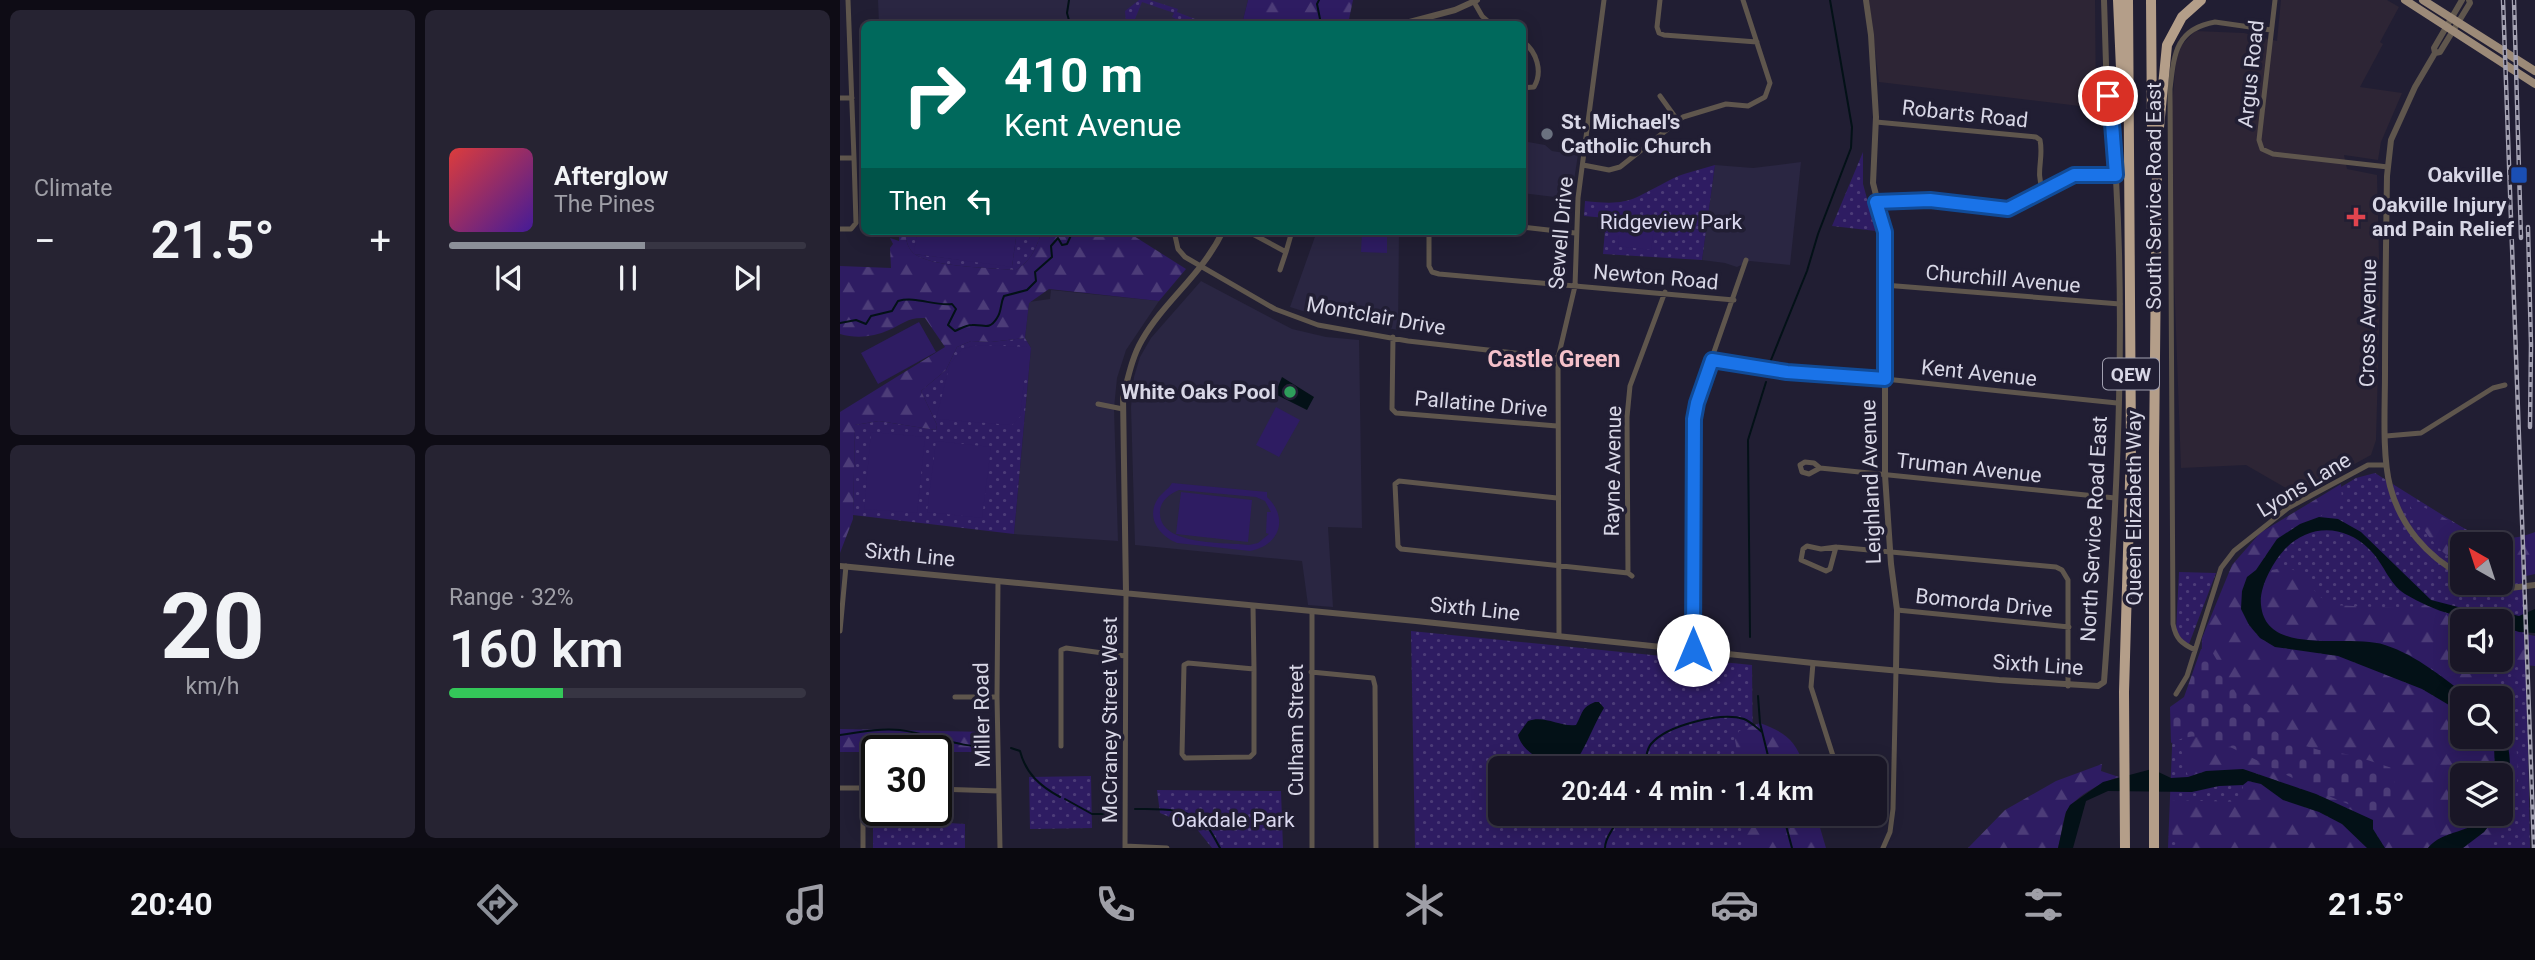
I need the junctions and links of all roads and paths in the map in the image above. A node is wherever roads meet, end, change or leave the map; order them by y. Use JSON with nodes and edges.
{"nodes":[{"id":1,"x":848,"y":0,"type":"edge"},
{"id":2,"x":1604,"y":0,"type":"edge"},
{"id":3,"x":1660,"y":0,"type":"edge"},
{"id":4,"x":1743,"y":0,"type":"edge"},
{"id":5,"x":1866,"y":0,"type":"edge"},
{"id":6,"x":2104,"y":0,"type":"edge"},
{"id":7,"x":2118,"y":0,"type":"edge"},
{"id":8,"x":2128,"y":0,"type":"edge"},
{"id":9,"x":2151,"y":0,"type":"edge"},
{"id":10,"x":2201,"y":0,"type":"edge"},
{"id":11,"x":2275,"y":0,"type":"edge"},
{"id":12,"x":2405,"y":0,"type":"edge"},
{"id":13,"x":2423,"y":0,"type":"edge"},
{"id":14,"x":2462,"y":0,"type":"edge"},
{"id":15,"x":2469,"y":0,"type":"edge"},
{"id":16,"x":1476,"y":1,"type":"edge"},
{"id":17,"x":2455,"y":20,"type":"junction"},
{"id":18,"x":1428,"y":21,"type":"edge"},
{"id":19,"x":1488,"y":21,"type":"edge"},
{"id":20,"x":2449,"y":29,"type":"junction"},
{"id":21,"x":2271,"y":30,"type":"junction"},
{"id":22,"x":1757,"y":42,"type":"junction"},
{"id":23,"x":1526,"y":44,"type":"edge"},
{"id":24,"x":2535,"y":71,"type":"edge"},
{"id":25,"x":2535,"y":84,"type":"edge"},
{"id":26,"x":1526,"y":88,"type":"edge"},
{"id":27,"x":1660,"y":96,"type":"dead end"},
{"id":28,"x":852,"y":98,"type":"junction"},
{"id":29,"x":840,"y":99,"type":"edge"},
{"id":30,"x":1678,"y":121,"type":"junction"},
{"id":31,"x":1876,"y":122,"type":"junction"},
{"id":32,"x":840,"y":158,"type":"edge"},
{"id":33,"x":854,"y":158,"type":"junction"},
{"id":34,"x":1583,"y":165,"type":"junction"},
{"id":35,"x":2157,"y":166,"type":"junction"},
{"id":36,"x":2388,"y":167,"type":"junction"},
{"id":37,"x":2116,"y":175,"type":"junction"},
{"id":38,"x":2043,"y":191,"type":"junction"},
{"id":39,"x":2131,"y":191,"type":"junction"},
{"id":40,"x":1876,"y":202,"type":"junction"},
{"id":41,"x":1526,"y":227,"type":"edge"},
{"id":42,"x":840,"y":229,"type":"edge"},
{"id":43,"x":1575,"y":233,"type":"junction"},
{"id":44,"x":1175,"y":235,"type":"edge"},
{"id":45,"x":1221,"y":235,"type":"edge"},
{"id":46,"x":1254,"y":235,"type":"edge"},
{"id":47,"x":1291,"y":235,"type":"edge"},
{"id":48,"x":1429,"y":235,"type":"edge"},
{"id":49,"x":1286,"y":252,"type":"junction"},
{"id":50,"x":1746,"y":260,"type":"dead end"},
{"id":51,"x":1202,"y":267,"type":"junction"},
{"id":52,"x":1280,"y":270,"type":"dead end"},
{"id":53,"x":1884,"y":285,"type":"junction"},
{"id":54,"x":1575,"y":286,"type":"junction"},
{"id":55,"x":1665,"y":292,"type":"junction"},
{"id":56,"x":1734,"y":300,"type":"junction"},
{"id":57,"x":2120,"y":304,"type":"junction"},
{"id":58,"x":1393,"y":337,"type":"junction"},
{"id":59,"x":1558,"y":358,"type":"junction"},
{"id":60,"x":1712,"y":360,"type":"junction"},
{"id":61,"x":1885,"y":379,"type":"junction"},
{"id":62,"x":2505,"y":385,"type":"dead end"},
{"id":63,"x":2117,"y":403,"type":"junction"},
{"id":64,"x":1098,"y":404,"type":"dead end"},
{"id":65,"x":1123,"y":410,"type":"junction"},
{"id":66,"x":1557,"y":426,"type":"junction"},
{"id":67,"x":2386,"y":436,"type":"junction"},
{"id":68,"x":2386,"y":465,"type":"junction"},
{"id":69,"x":1820,"y":468,"type":"dead end"},
{"id":70,"x":1885,"y":475,"type":"junction"},
{"id":71,"x":1557,"y":498,"type":"junction"},
{"id":72,"x":2115,"y":498,"type":"junction"},
{"id":73,"x":1836,"y":547,"type":"junction"},
{"id":74,"x":1891,"y":553,"type":"junction"},
{"id":75,"x":1558,"y":565,"type":"junction"},
{"id":76,"x":843,"y":566,"type":"edge"},
{"id":77,"x":2450,"y":567,"type":"edge"},
{"id":78,"x":998,"y":581,"type":"junction"},
{"id":79,"x":2535,"y":585,"type":"edge"},
{"id":80,"x":2513,"y":588,"type":"edge"},
{"id":81,"x":1126,"y":593,"type":"junction"},
{"id":82,"x":1253,"y":606,"type":"junction"},
{"id":83,"x":1897,"y":610,"type":"junction"},
{"id":84,"x":1312,"y":612,"type":"junction"},
{"id":85,"x":2069,"y":627,"type":"junction"},
{"id":86,"x":840,"y":631,"type":"edge"},
{"id":87,"x":1559,"y":636,"type":"junction"},
{"id":88,"x":1693,"y":650,"type":"junction"},
{"id":89,"x":2195,"y":650,"type":"junction"},
{"id":90,"x":1125,"y":656,"type":"junction"},
{"id":91,"x":1813,"y":663,"type":"junction"},
{"id":92,"x":1254,"y":669,"type":"junction"},
{"id":93,"x":1896,"y":670,"type":"junction"},
{"id":94,"x":1311,"y":672,"type":"junction"},
{"id":95,"x":2104,"y":682,"type":"joint"},
{"id":96,"x":2068,"y":686,"type":"junction"},
{"id":97,"x":2176,"y":694,"type":"dead end"},
{"id":98,"x":956,"y":697,"type":"dead end"},
{"id":99,"x":997,"y":697,"type":"junction"},
{"id":100,"x":1061,"y":746,"type":"dead end"},
{"id":101,"x":1833,"y":756,"type":"edge"},
{"id":102,"x":840,"y":788,"type":"edge"},
{"id":103,"x":861,"y":788,"type":"edge"},
{"id":104,"x":952,"y":790,"type":"edge"},
{"id":105,"x":999,"y":791,"type":"junction"},
{"id":106,"x":863,"y":826,"type":"edge"},
{"id":107,"x":1125,"y":847,"type":"edge"},
{"id":108,"x":863,"y":848,"type":"edge"},
{"id":109,"x":1000,"y":848,"type":"edge"},
{"id":110,"x":1167,"y":848,"type":"edge"},
{"id":111,"x":1312,"y":848,"type":"edge"},
{"id":112,"x":1376,"y":848,"type":"edge"},
{"id":113,"x":1883,"y":848,"type":"edge"},
{"id":114,"x":2125,"y":848,"type":"edge"},
{"id":115,"x":2154,"y":848,"type":"edge"}],
"edges":[{"from":1,"to":28,"type":"street"},
{"from":2,"to":34,"type":"street","name":"Sewell Drive"},
{"from":3,"to":22,"type":"street"},
{"from":4,"to":22,"type":"street"},
{"from":5,"to":31,"type":"street","name":"Leighland Avenue"},
{"from":6,"to":37,"type":"street","name":"North Service Road East"},
{"from":7,"to":39,"type":"highway"},
{"from":8,"to":39,"type":"highway","name":"Queen Elizabeth Way","number":"QEW"},
{"from":9,"to":35,"type":"highway","name":"Queen Elizabeth Way","number":"QEW"},
{"from":10,"to":35,"type":"highway"},
{"from":11,"to":21,"type":"street","name":"Argus Road"},
{"from":12,"to":20,"type":"main road"},
{"from":13,"to":17,"type":"main road"},
{"from":14,"to":17,"type":"street"},
{"from":15,"to":17,"type":"street"},
{"from":16,"to":18,"type":"street"},
{"from":16,"to":19,"type":"street"},
{"from":17,"to":20,"type":"street","name":"Cross Avenue"},
{"from":17,"to":24,"type":"main road"},
{"from":20,"to":25,"type":"main road"},
{"from":20,"to":36,"type":"street","name":"Cross Avenue"},
{"from":21,"to":36,"type":"street","name":"Argus Road"},
{"from":21,"to":89,"type":"street","name":"South Service Road East"},
{"from":22,"to":30,"type":"street"},
{"from":23,"to":26,"type":"street"},
{"from":27,"to":30,"type":"street"},
{"from":28,"to":29,"type":"street"},
{"from":28,"to":33,"type":"street"},
{"from":30,"to":34,"type":"street"},
{"from":31,"to":38,"type":"street","name":"Robarts Road"},
{"from":31,"to":40,"type":"street","name":"Leighland Avenue"},
{"from":32,"to":33,"type":"street"},
{"from":33,"to":42,"type":"street"},
{"from":34,"to":43,"type":"street","name":"Sewell Drive"},
{"from":35,"to":115,"type":"highway","name":"Queen Elizabeth Way","number":"QEW"},
{"from":36,"to":67,"type":"street","name":"Cross Avenue"},
{"from":37,"to":38,"type":"street"},
{"from":37,"to":57,"type":"street","name":"North Service Road East"},
{"from":38,"to":40,"type":"street"},
{"from":39,"to":114,"type":"highway","name":"Queen Elizabeth Way","number":"QEW"},
{"from":40,"to":53,"type":"street","name":"Leighland Avenue"},
{"from":41,"to":43,"type":"street"},
{"from":43,"to":54,"type":"street","name":"Sewell Drive"},
{"from":44,"to":51,"type":"street","name":"Montclair Drive"},
{"from":45,"to":51,"type":"street"},
{"from":46,"to":49,"type":"street"},
{"from":47,"to":49,"type":"street"},
{"from":48,"to":54,"type":"street","name":"Newton Road"},
{"from":49,"to":52,"type":"street"},
{"from":50,"to":56,"type":"street"},
{"from":51,"to":58,"type":"street","name":"Montclair Drive"},
{"from":51,"to":65,"type":"street"},
{"from":53,"to":57,"type":"street","name":"Churchill Avenue"},
{"from":53,"to":61,"type":"street","name":"Leighland Avenue"},
{"from":54,"to":55,"type":"street","name":"Newton Road"},
{"from":54,"to":59,"type":"street","name":"Sewell Drive"},
{"from":55,"to":56,"type":"street","name":"Newton Road"},
{"from":55,"to":75,"type":"street","name":"Rayne Avenue"},
{"from":56,"to":60,"type":"street"},
{"from":57,"to":63,"type":"street","name":"North Service Road East"},
{"from":58,"to":59,"type":"street","name":"Montclair Drive"},
{"from":58,"to":66,"type":"street","name":"Pallatine Drive"},
{"from":59,"to":66,"type":"street","name":"Sewell Drive"},
{"from":60,"to":61,"type":"street","name":"Kent Avenue"},
{"from":60,"to":88,"type":"street"},
{"from":61,"to":63,"type":"street","name":"Kent Avenue"},
{"from":61,"to":70,"type":"street","name":"Leighland Avenue"},
{"from":62,"to":67,"type":"street"},
{"from":63,"to":72,"type":"street","name":"North Service Road East"},
{"from":64,"to":65,"type":"street"},
{"from":65,"to":81,"type":"street"},
{"from":66,"to":71,"type":"street","name":"Sewell Drive"},
{"from":67,"to":68,"type":"street","name":"Cross Avenue"},
{"from":68,"to":77,"type":"street","name":"Cross Avenue"},
{"from":68,"to":89,"type":"street","name":"Lyons Lane"},
{"from":69,"to":70,"type":"street","name":"Truman Avenue"},
{"from":70,"to":72,"type":"street","name":"Truman Avenue"},
{"from":70,"to":74,"type":"street","name":"Leighland Avenue"},
{"from":71,"to":75,"type":"street","name":"Sewell Drive"},
{"from":71,"to":75,"type":"street","name":"Rayne Avenue"},
{"from":72,"to":95,"type":"street","name":"North Service Road East"},
{"from":73,"to":73,"type":"street"},
{"from":73,"to":74,"type":"street"},
{"from":74,"to":83,"type":"street","name":"Leighland Avenue"},
{"from":74,"to":85,"type":"street"},
{"from":75,"to":87,"type":"street","name":"Sewell Drive"},
{"from":76,"to":78,"type":"street","name":"Sixth Line"},
{"from":76,"to":86,"type":"street"},
{"from":78,"to":81,"type":"street","name":"Sixth Line"},
{"from":78,"to":99,"type":"street","name":"Miller Road"},
{"from":79,"to":80,"type":"street"},
{"from":81,"to":82,"type":"street","name":"Sixth Line"},
{"from":81,"to":90,"type":"street","name":"McCraney Street West"},
{"from":82,"to":84,"type":"street","name":"Sixth Line"},
{"from":82,"to":92,"type":"street"},
{"from":83,"to":85,"type":"street","name":"Bomorda Drive"},
{"from":83,"to":93,"type":"street","name":"Leighland Avenue"},
{"from":84,"to":87,"type":"street","name":"Sixth Line"},
{"from":84,"to":94,"type":"street","name":"Culham Street"},
{"from":85,"to":96,"type":"street"},
{"from":87,"to":88,"type":"street","name":"Sixth Line"},
{"from":88,"to":91,"type":"street","name":"Sixth Line"},
{"from":89,"to":97,"type":"street","name":"Lyons Lane"},
{"from":90,"to":100,"type":"street"},
{"from":90,"to":107,"type":"street","name":"McCraney Street West"},
{"from":91,"to":93,"type":"street","name":"Sixth Line"},
{"from":91,"to":101,"type":"street"},
{"from":92,"to":92,"type":"street"},
{"from":93,"to":96,"type":"street","name":"Sixth Line"},
{"from":93,"to":113,"type":"street"},
{"from":94,"to":111,"type":"street","name":"Culham Street"},
{"from":94,"to":112,"type":"street"},
{"from":95,"to":96,"type":"street","name":"Sixth Line"},
{"from":98,"to":99,"type":"street"},
{"from":99,"to":105,"type":"street","name":"Miller Road"},
{"from":102,"to":103,"type":"street"},
{"from":104,"to":105,"type":"street"},
{"from":105,"to":109,"type":"street","name":"Miller Road"},
{"from":106,"to":108,"type":"street"},
{"from":107,"to":110,"type":"street"}]}
